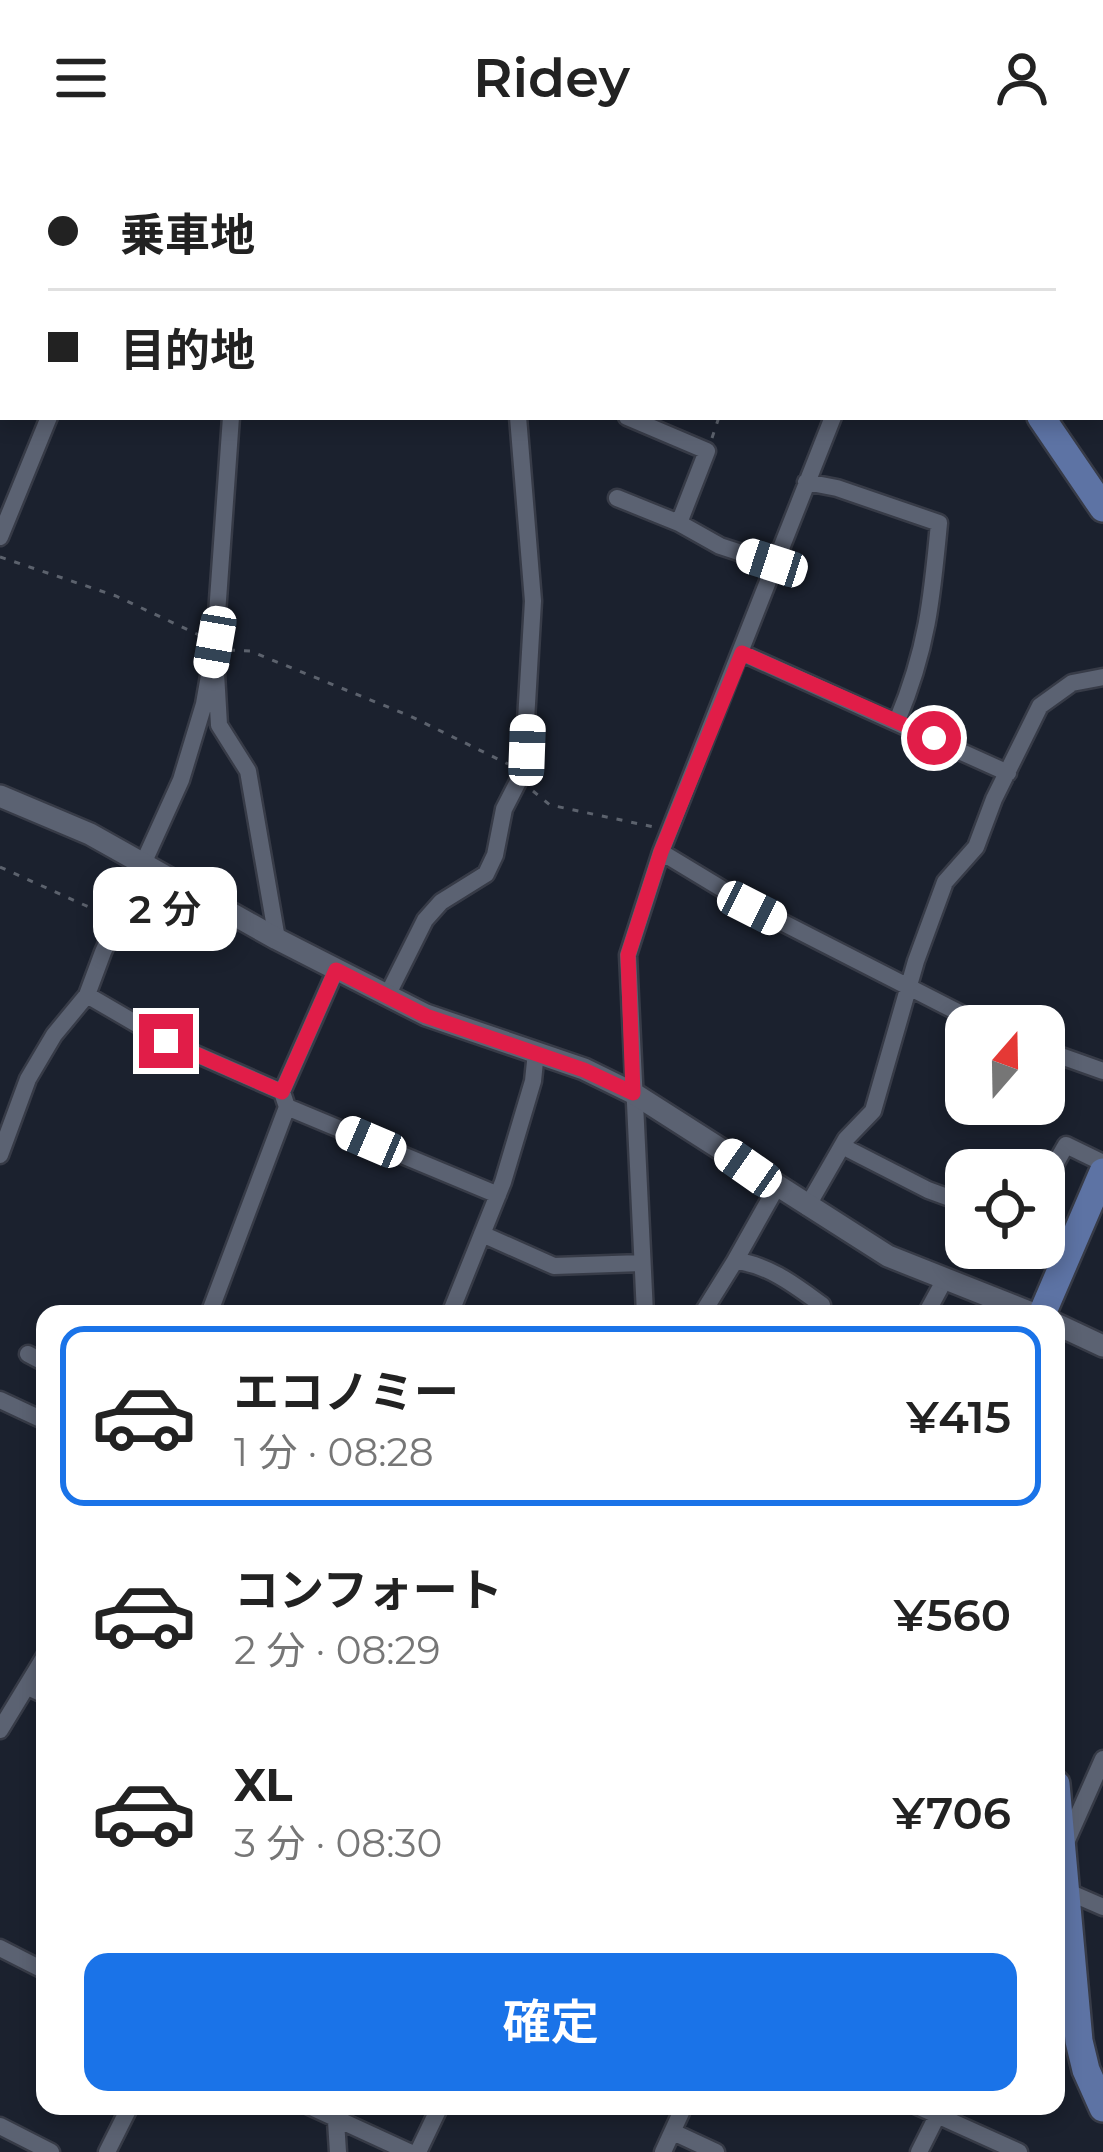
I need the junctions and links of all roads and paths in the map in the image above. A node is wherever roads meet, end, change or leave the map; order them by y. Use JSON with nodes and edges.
{"nodes":[{"id":1,"x":49,"y":420,"type":"edge"},
{"id":2,"x":231,"y":420,"type":"edge"},
{"id":3,"x":518,"y":420,"type":"edge"},
{"id":4,"x":634,"y":420,"type":"edge"},
{"id":5,"x":717,"y":420,"type":"edge"},
{"id":6,"x":831,"y":420,"type":"edge"},
{"id":7,"x":1043,"y":420,"type":"edge"},
{"id":8,"x":707,"y":451,"type":"junction"},
{"id":9,"x":806,"y":482,"type":"junction"},
{"id":10,"x":617,"y":498,"type":"dead end"},
{"id":11,"x":1103,"y":508,"type":"edge"},
{"id":12,"x":679,"y":523,"type":"junction"},
{"id":13,"x":0,"y":537,"type":"edge"},
{"id":14,"x":0,"y":557,"type":"edge"},
{"id":15,"x":772,"y":563,"type":"junction"},
{"id":16,"x":215,"y":642,"type":"junction"},
{"id":17,"x":742,"y":653,"type":"junction"},
{"id":18,"x":1103,"y":677,"type":"edge"},
{"id":19,"x":897,"y":721,"type":"junction"},
{"id":20,"x":523,"y":772,"type":"junction"},
{"id":21,"x":1008,"y":773,"type":"junction"},
{"id":22,"x":0,"y":796,"type":"edge"},
{"id":23,"x":670,"y":830,"type":"junction"},
{"id":24,"x":661,"y":852,"type":"junction"},
{"id":25,"x":143,"y":861,"type":"junction"},
{"id":26,"x":0,"y":867,"type":"edge"},
{"id":27,"x":117,"y":920,"type":"junction"},
{"id":28,"x":277,"y":939,"type":"junction"},
{"id":29,"x":336,"y":970,"type":"junction"},
{"id":30,"x":909,"y":989,"type":"junction"},
{"id":31,"x":88,"y":995,"type":"junction"},
{"id":32,"x":387,"y":996,"type":"junction"},
{"id":33,"x":945,"y":1007,"type":"edge"},
{"id":34,"x":536,"y":1052,"type":"junction"},
{"id":35,"x":1065,"y":1057,"type":"edge"},
{"id":36,"x":1103,"y":1071,"type":"edge"},
{"id":37,"x":633,"y":1093,"type":"junction"},
{"id":38,"x":285,"y":1099,"type":"junction"},
{"id":39,"x":842,"y":1146,"type":"junction"},
{"id":40,"x":1064,"y":1149,"type":"edge"},
{"id":41,"x":0,"y":1155,"type":"edge"},
{"id":42,"x":1103,"y":1162,"type":"edge"},
{"id":43,"x":1103,"y":1172,"type":"edge"},
{"id":44,"x":776,"y":1188,"type":"junction"},
{"id":45,"x":497,"y":1195,"type":"junction"},
{"id":46,"x":945,"y":1196,"type":"edge"},
{"id":47,"x":807,"y":1207,"type":"junction"},
{"id":48,"x":482,"y":1234,"type":"junction"},
{"id":49,"x":735,"y":1261,"type":"junction"},
{"id":50,"x":643,"y":1263,"type":"junction"},
{"id":51,"x":945,"y":1279,"type":"junction"},
{"id":52,"x":212,"y":1305,"type":"edge"},
{"id":53,"x":454,"y":1305,"type":"edge"},
{"id":54,"x":645,"y":1305,"type":"edge"},
{"id":55,"x":708,"y":1305,"type":"edge"},
{"id":56,"x":822,"y":1305,"type":"edge"},
{"id":57,"x":931,"y":1305,"type":"edge"},
{"id":58,"x":1014,"y":1305,"type":"edge"},
{"id":59,"x":1042,"y":1305,"type":"edge"},
{"id":60,"x":1065,"y":1328,"type":"edge"},
{"id":61,"x":1103,"y":1346,"type":"edge"},
{"id":62,"x":4,"y":1402,"type":"edge"},
{"id":63,"x":36,"y":1417,"type":"edge"},
{"id":64,"x":0,"y":1424,"type":"edge"},
{"id":65,"x":36,"y":1691,"type":"edge"},
{"id":66,"x":0,"y":1730,"type":"edge"},
{"id":67,"x":1103,"y":1761,"type":"edge"},
{"id":68,"x":1065,"y":1861,"type":"edge"},
{"id":69,"x":1065,"y":1875,"type":"edge"},
{"id":70,"x":1103,"y":1907,"type":"edge"},
{"id":71,"x":1065,"y":1910,"type":"edge"},
{"id":72,"x":0,"y":1948,"type":"edge"},
{"id":73,"x":36,"y":1966,"type":"edge"},
{"id":74,"x":1103,"y":2108,"type":"edge"},
{"id":75,"x":126,"y":2115,"type":"edge"},
{"id":76,"x":325,"y":2115,"type":"edge"},
{"id":77,"x":327,"y":2115,"type":"edge"},
{"id":78,"x":435,"y":2115,"type":"edge"},
{"id":79,"x":680,"y":2115,"type":"edge"},
{"id":80,"x":938,"y":2115,"type":"edge"},
{"id":81,"x":949,"y":2115,"type":"edge"},
{"id":82,"x":0,"y":2126,"type":"edge"},
{"id":83,"x":673,"y":2132,"type":"junction"},
{"id":84,"x":51,"y":2152,"type":"edge"},
{"id":85,"x":107,"y":2152,"type":"edge"},
{"id":86,"x":338,"y":2152,"type":"edge"},
{"id":87,"x":414,"y":2152,"type":"edge"},
{"id":88,"x":663,"y":2152,"type":"edge"},
{"id":89,"x":716,"y":2152,"type":"edge"},
{"id":90,"x":920,"y":2152,"type":"edge"},
{"id":91,"x":1019,"y":2152,"type":"edge"}],
"edges":[{"from":1,"to":13,"type":"street"},
{"from":2,"to":16,"type":"street"},
{"from":3,"to":20,"type":"street"},
{"from":4,"to":8,"type":"street"},
{"from":5,"to":8,"type":"path"},
{"from":6,"to":9,"type":"street"},
{"from":7,"to":11,"type":"main road"},
{"from":8,"to":12,"type":"street"},
{"from":9,"to":15,"type":"street"},
{"from":9,"to":19,"type":"street"},
{"from":10,"to":12,"type":"street"},
{"from":12,"to":15,"type":"street"},
{"from":14,"to":16,"type":"path"},
{"from":15,"to":17,"type":"street"},
{"from":16,"to":20,"type":"path"},
{"from":16,"to":25,"type":"street"},
{"from":16,"to":28,"type":"street"},
{"from":17,"to":19,"type":"street"},
{"from":17,"to":23,"type":"street"},
{"from":18,"to":21,"type":"street"},
{"from":19,"to":21,"type":"street"},
{"from":20,"to":23,"type":"path"},
{"from":20,"to":32,"type":"street"},
{"from":21,"to":30,"type":"street"},
{"from":22,"to":25,"type":"street"},
{"from":23,"to":24,"type":"street"},
{"from":24,"to":30,"type":"street"},
{"from":24,"to":37,"type":"street"},
{"from":25,"to":27,"type":"street"},
{"from":25,"to":28,"type":"street"},
{"from":26,"to":27,"type":"path"},
{"from":27,"to":31,"type":"street"},
{"from":28,"to":29,"type":"street"},
{"from":29,"to":32,"type":"street"},
{"from":29,"to":38,"type":"street"},
{"from":30,"to":33,"type":"street"},
{"from":30,"to":39,"type":"street"},
{"from":31,"to":38,"type":"street"},
{"from":31,"to":41,"type":"street"},
{"from":32,"to":34,"type":"street"},
{"from":34,"to":37,"type":"street"},
{"from":34,"to":45,"type":"street"},
{"from":35,"to":36,"type":"street"},
{"from":37,"to":44,"type":"street"},
{"from":37,"to":50,"type":"street"},
{"from":38,"to":45,"type":"street"},
{"from":38,"to":52,"type":"street"},
{"from":39,"to":46,"type":"street"},
{"from":39,"to":47,"type":"street"},
{"from":40,"to":42,"type":"street"},
{"from":43,"to":59,"type":"main road"},
{"from":44,"to":47,"type":"street"},
{"from":44,"to":49,"type":"street"},
{"from":45,"to":48,"type":"street"},
{"from":47,"to":51,"type":"street"},
{"from":48,"to":50,"type":"street"},
{"from":48,"to":53,"type":"street"},
{"from":49,"to":55,"type":"street"},
{"from":49,"to":56,"type":"street"},
{"from":50,"to":54,"type":"street"},
{"from":51,"to":57,"type":"street"},
{"from":51,"to":58,"type":"street"},
{"from":60,"to":61,"type":"street"},
{"from":62,"to":63,"type":"street"},
{"from":62,"to":64,"type":"street"},
{"from":65,"to":66,"type":"street"},
{"from":67,"to":68,"type":"street"},
{"from":69,"to":70,"type":"street"},
{"from":71,"to":74,"type":"main road"},
{"from":72,"to":73,"type":"street"},
{"from":75,"to":85,"type":"street"},
{"from":76,"to":86,"type":"street"},
{"from":77,"to":87,"type":"street"},
{"from":78,"to":87,"type":"street"},
{"from":79,"to":83,"type":"street"},
{"from":80,"to":90,"type":"street"},
{"from":81,"to":91,"type":"street"},
{"from":82,"to":84,"type":"street"},
{"from":83,"to":88,"type":"street"},
{"from":83,"to":89,"type":"street"}]}
